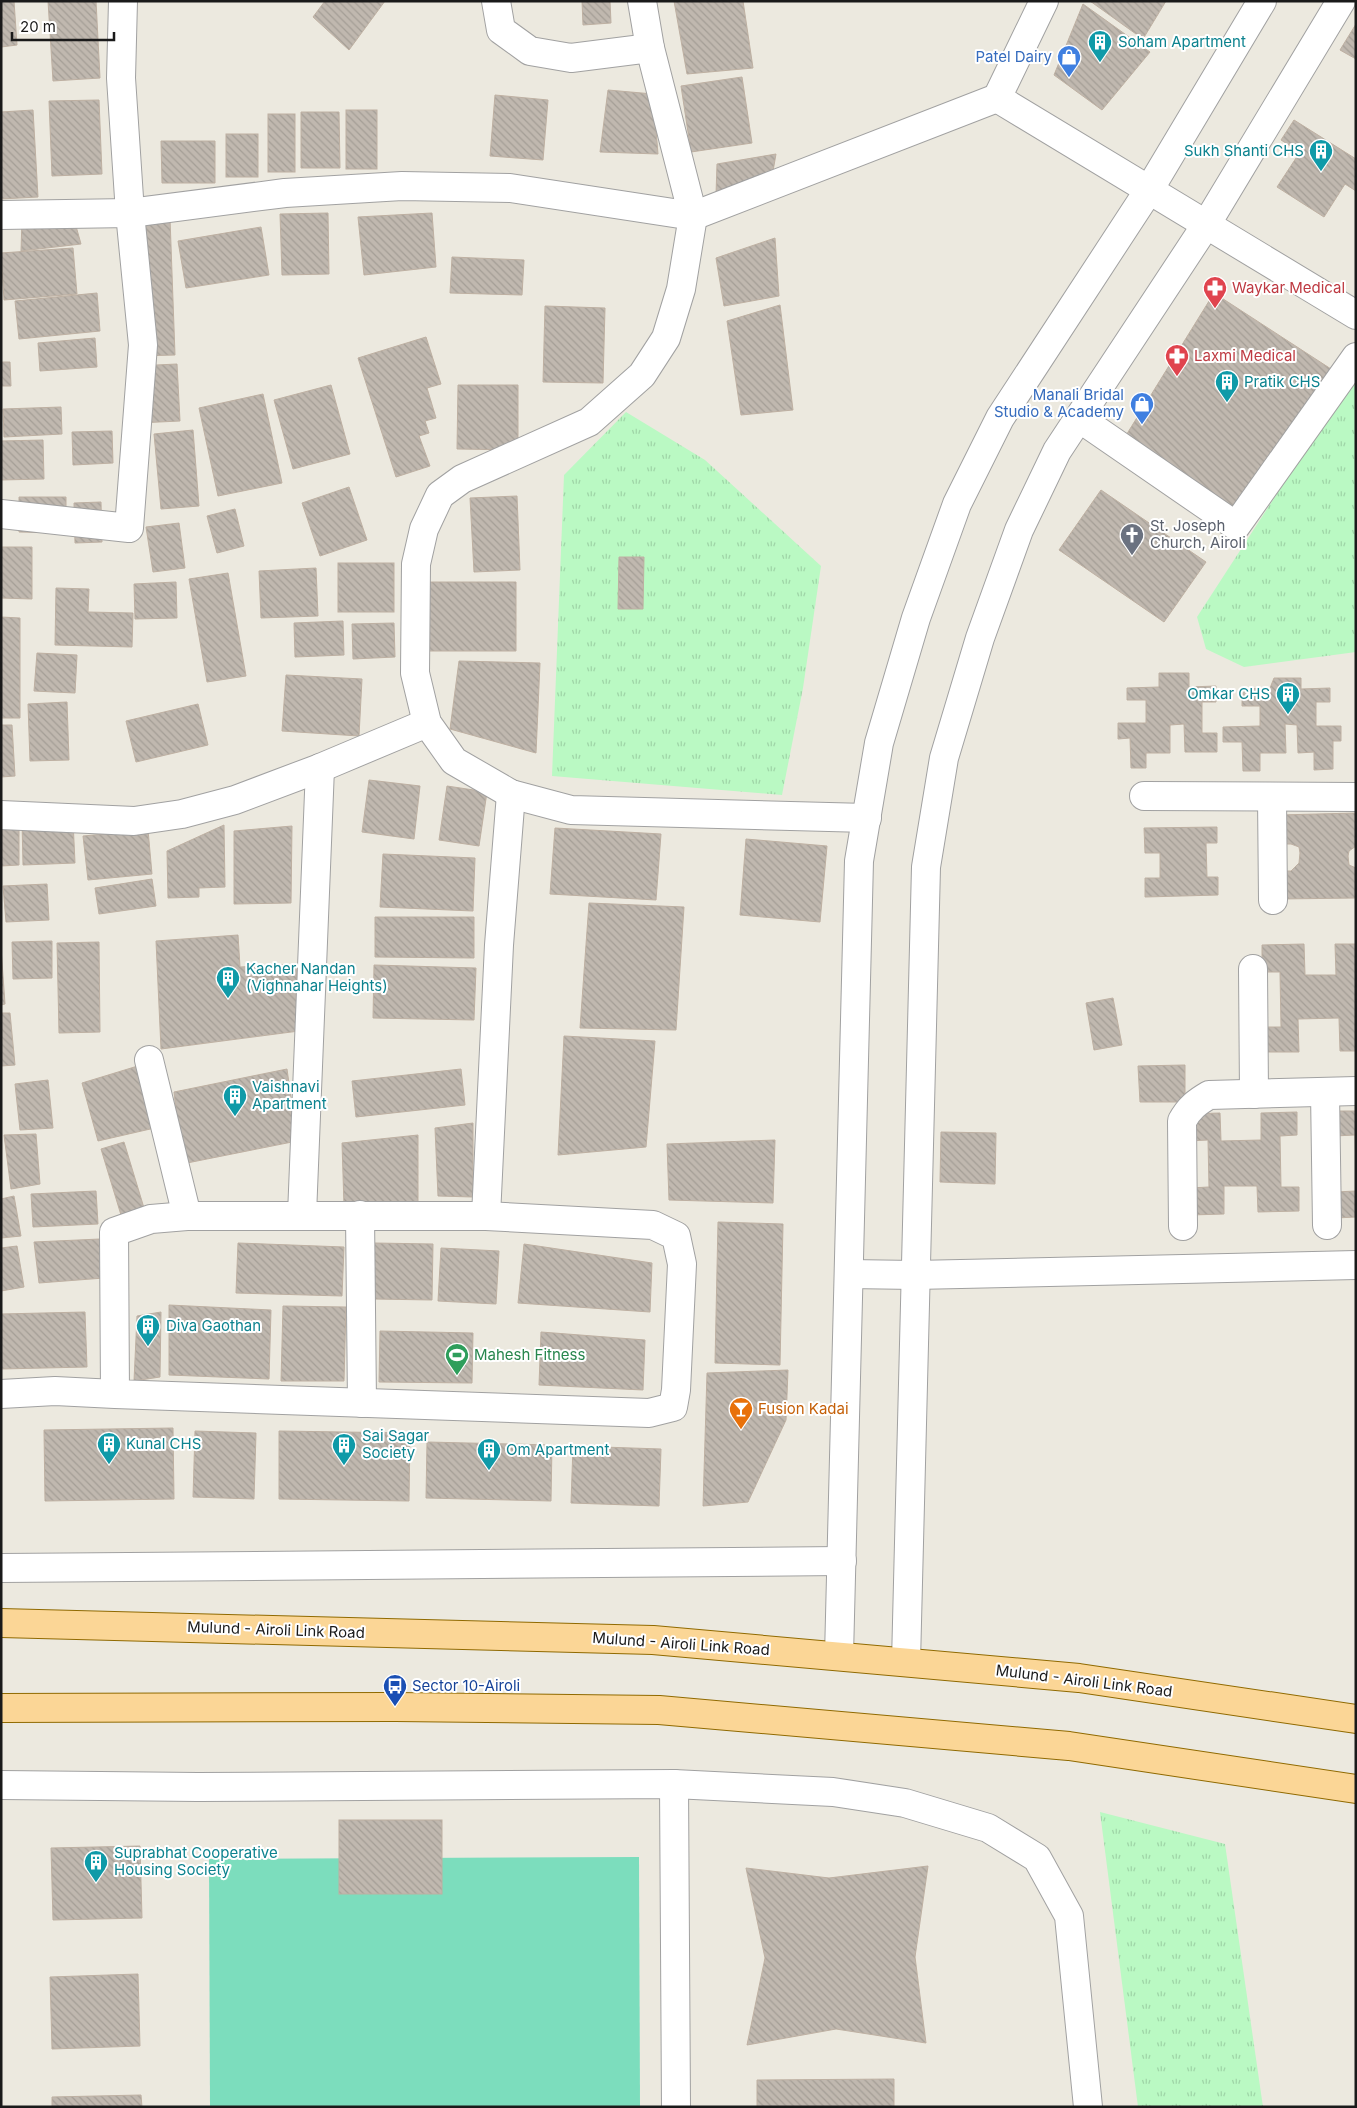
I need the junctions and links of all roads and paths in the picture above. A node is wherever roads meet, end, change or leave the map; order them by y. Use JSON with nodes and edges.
{"nodes":[{"id":1,"x":123,"y":1,"type":"edge"},
{"id":2,"x":496,"y":1,"type":"edge"},
{"id":3,"x":642,"y":1,"type":"edge"},
{"id":4,"x":1044,"y":1,"type":"edge"},
{"id":5,"x":1262,"y":1,"type":"edge"},
{"id":6,"x":1341,"y":1,"type":"edge"},
{"id":7,"x":650,"y":48,"type":"junction"},
{"id":8,"x":997,"y":98,"type":"junction"},
{"id":9,"x":1149,"y":190,"type":"junction"},
{"id":10,"x":130,"y":213,"type":"junction"},
{"id":11,"x":1,"y":216,"type":"edge"},
{"id":12,"x":693,"y":216,"type":"junction"},
{"id":13,"x":1206,"y":225,"type":"junction"},
{"id":14,"x":1356,"y":315,"type":"edge"},
{"id":15,"x":1356,"y":356,"type":"edge"},
{"id":16,"x":1079,"y":418,"type":"junction"},
{"id":17,"x":1,"y":514,"type":"edge"},
{"id":18,"x":427,"y":723,"type":"junction"},
{"id":19,"x":320,"y":768,"type":"junction"},
{"id":20,"x":511,"y":794,"type":"junction"},
{"id":21,"x":1144,"y":796,"type":"dead end"},
{"id":22,"x":1272,"y":797,"type":"junction"},
{"id":23,"x":1356,"y":797,"type":"edge"},
{"id":24,"x":1,"y":814,"type":"edge"},
{"id":25,"x":867,"y":818,"type":"junction"},
{"id":26,"x":1273,"y":900,"type":"dead end"},
{"id":27,"x":1253,"y":969,"type":"dead end"},
{"id":28,"x":149,"y":1060,"type":"dead end"},
{"id":29,"x":1356,"y":1091,"type":"edge"},
{"id":30,"x":1325,"y":1092,"type":"junction"},
{"id":31,"x":1254,"y":1094,"type":"junction"},
{"id":32,"x":302,"y":1215,"type":"junction"},
{"id":33,"x":187,"y":1216,"type":"junction"},
{"id":34,"x":360,"y":1216,"type":"junction"},
{"id":35,"x":486,"y":1216,"type":"junction"},
{"id":36,"x":1327,"y":1225,"type":"dead end"},
{"id":37,"x":1183,"y":1226,"type":"dead end"},
{"id":38,"x":1356,"y":1265,"type":"edge"},
{"id":39,"x":849,"y":1274,"type":"junction"},
{"id":40,"x":915,"y":1275,"type":"junction"},
{"id":41,"x":1,"y":1394,"type":"edge"},
{"id":42,"x":115,"y":1394,"type":"junction"},
{"id":43,"x":362,"y":1403,"type":"junction"},
{"id":44,"x":842,"y":1561,"type":"junction"},
{"id":45,"x":1,"y":1568,"type":"edge"},
{"id":46,"x":1,"y":1622,"type":"edge"},
{"id":47,"x":839,"y":1656,"type":"junction"},
{"id":48,"x":906,"y":1662,"type":"junction"},
{"id":49,"x":1,"y":1708,"type":"edge"},
{"id":50,"x":1356,"y":1719,"type":"edge"},
{"id":51,"x":674,"y":1784,"type":"junction"},
{"id":52,"x":1,"y":1785,"type":"edge"},
{"id":53,"x":1356,"y":1789,"type":"edge"},
{"id":54,"x":676,"y":2107,"type":"edge"},
{"id":55,"x":1088,"y":2107,"type":"edge"}],
"edges":[{"from":1,"to":10,"type":"street"},
{"from":2,"to":7,"type":"street"},
{"from":3,"to":7,"type":"street"},
{"from":4,"to":8,"type":"street"},
{"from":5,"to":9,"type":"street"},
{"from":6,"to":13,"type":"street"},
{"from":7,"to":12,"type":"street"},
{"from":8,"to":9,"type":"street"},
{"from":8,"to":12,"type":"street"},
{"from":9,"to":13,"type":"street"},
{"from":9,"to":25,"type":"street"},
{"from":10,"to":11,"type":"street"},
{"from":10,"to":12,"type":"street"},
{"from":10,"to":17,"type":"street"},
{"from":12,"to":18,"type":"street"},
{"from":13,"to":14,"type":"street"},
{"from":13,"to":16,"type":"street"},
{"from":15,"to":16,"type":"street"},
{"from":16,"to":40,"type":"street"},
{"from":18,"to":19,"type":"street"},
{"from":18,"to":20,"type":"street"},
{"from":19,"to":24,"type":"street"},
{"from":19,"to":32,"type":"street"},
{"from":20,"to":25,"type":"street"},
{"from":20,"to":35,"type":"street"},
{"from":21,"to":22,"type":"street"},
{"from":22,"to":23,"type":"street"},
{"from":22,"to":26,"type":"street"},
{"from":25,"to":39,"type":"street"},
{"from":27,"to":31,"type":"street"},
{"from":28,"to":33,"type":"street"},
{"from":29,"to":30,"type":"street"},
{"from":30,"to":31,"type":"street"},
{"from":30,"to":36,"type":"street"},
{"from":31,"to":37,"type":"street"},
{"from":32,"to":33,"type":"street"},
{"from":32,"to":34,"type":"street"},
{"from":33,"to":42,"type":"street"},
{"from":34,"to":35,"type":"street"},
{"from":34,"to":43,"type":"street"},
{"from":35,"to":43,"type":"street"},
{"from":38,"to":40,"type":"street"},
{"from":39,"to":40,"type":"street"},
{"from":39,"to":44,"type":"street"},
{"from":40,"to":48,"type":"street"},
{"from":41,"to":42,"type":"street"},
{"from":42,"to":43,"type":"street"},
{"from":44,"to":45,"type":"street"},
{"from":44,"to":47,"type":"street"},
{"from":46,"to":47,"type":"main road","name":"Mulund - Airoli Link Road"},
{"from":47,"to":48,"type":"main road","name":"Mulund - Airoli Link Road"},
{"from":48,"to":50,"type":"main road","name":"Mulund - Airoli Link Road"},
{"from":49,"to":53,"type":"main road"},
{"from":51,"to":52,"type":"street"},
{"from":51,"to":54,"type":"street"},
{"from":51,"to":55,"type":"street"}]}
